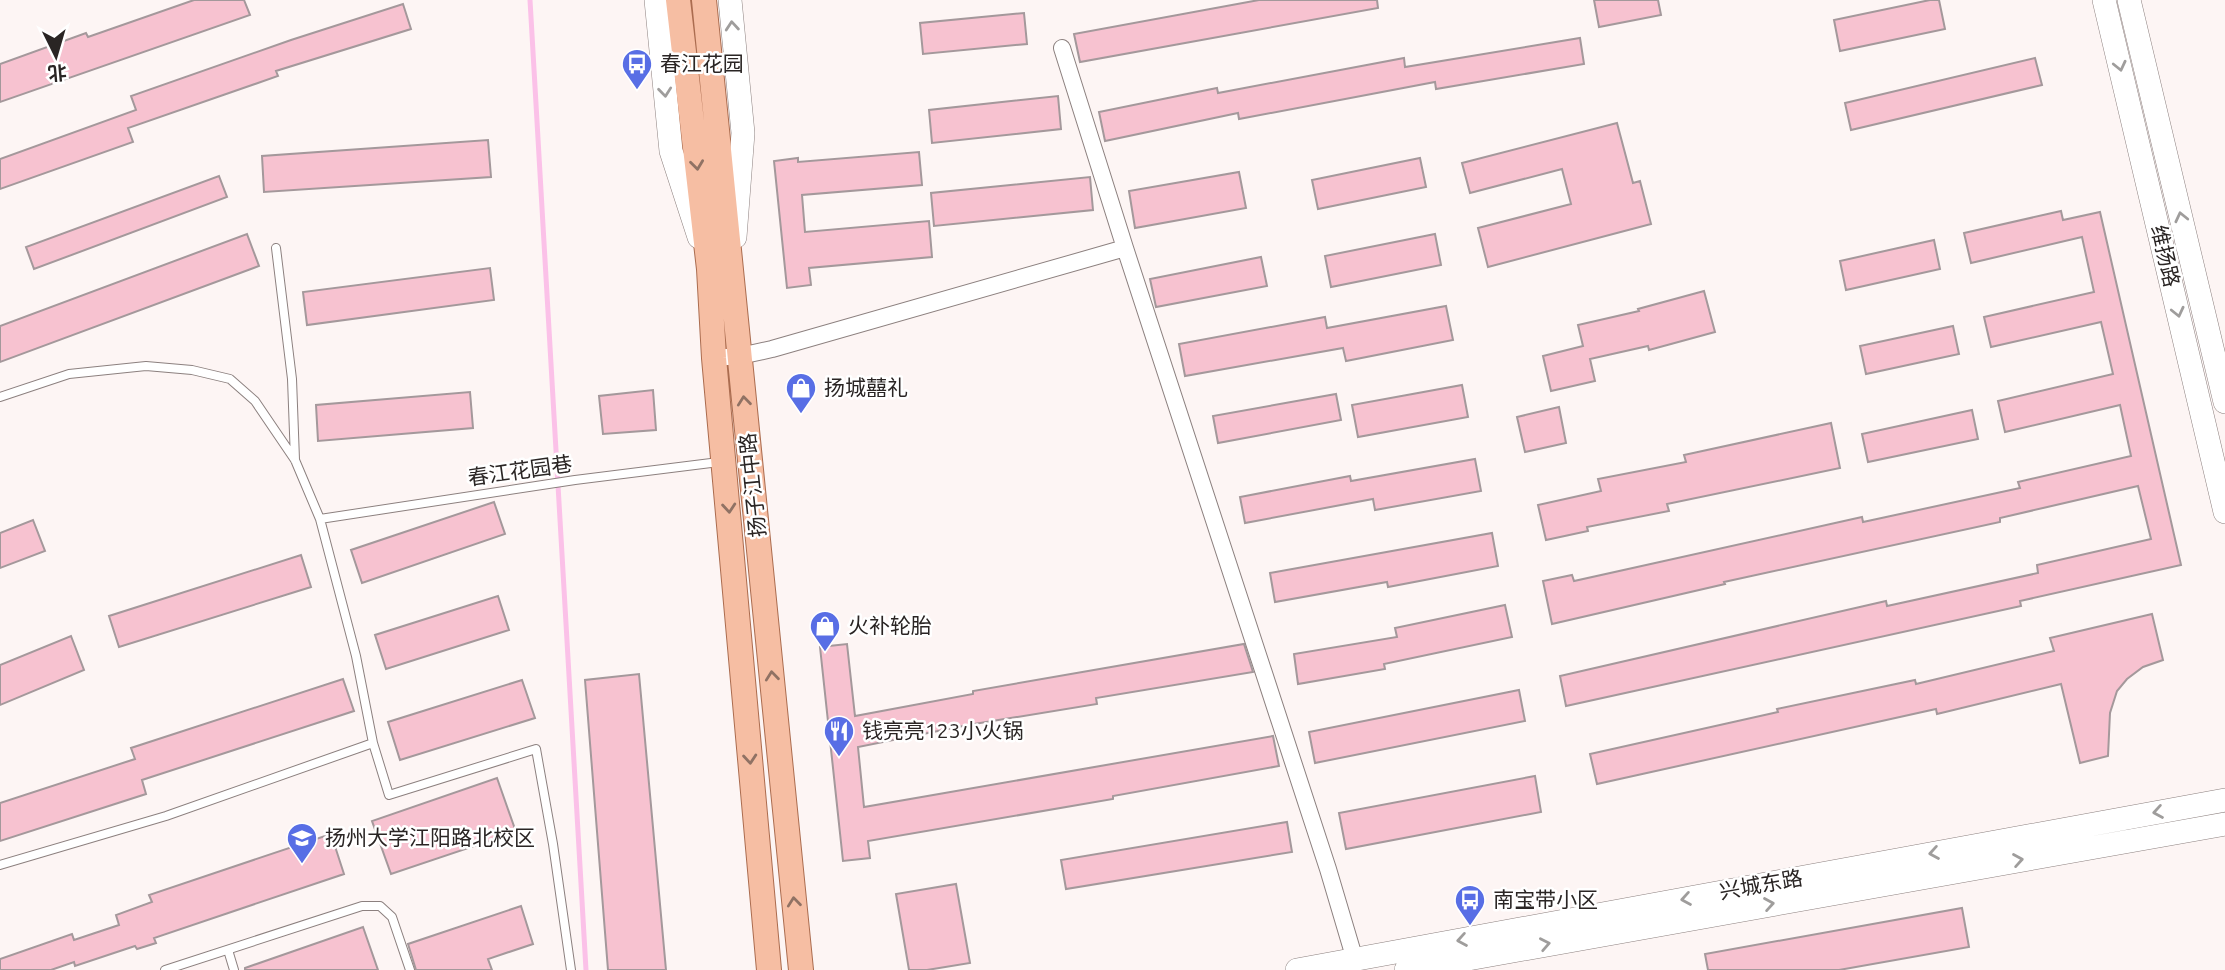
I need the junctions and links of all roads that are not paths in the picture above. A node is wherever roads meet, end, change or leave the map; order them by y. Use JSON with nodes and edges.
{"nodes":[{"id":1,"x":656,"y":0,"type":"edge"},
{"id":2,"x":678,"y":0,"type":"edge"},
{"id":3,"x":704,"y":0,"type":"edge"},
{"id":4,"x":730,"y":0,"type":"edge"},
{"id":5,"x":2104,"y":0,"type":"edge"},
{"id":6,"x":2129,"y":0,"type":"edge"},
{"id":7,"x":1062,"y":48,"type":"dead end"},
{"id":8,"x":276,"y":248,"type":"dead end"},
{"id":9,"x":1125,"y":248,"type":"junction"},
{"id":10,"x":721,"y":267,"type":"junction"},
{"id":11,"x":740,"y":356,"type":"junction"},
{"id":12,"x":714,"y":358,"type":"junction"},
{"id":13,"x":0,"y":397,"type":"edge"},
{"id":14,"x":2225,"y":402,"type":"edge"},
{"id":15,"x":295,"y":460,"type":"junction"},
{"id":16,"x":725,"y":461,"type":"junction"},
{"id":17,"x":2225,"y":512,"type":"edge"},
{"id":18,"x":320,"y":519,"type":"junction"},
{"id":19,"x":373,"y":743,"type":"junction"},
{"id":20,"x":2225,"y":800,"type":"edge"},
{"id":21,"x":2225,"y":824,"type":"edge"},
{"id":22,"x":0,"y":865,"type":"edge"},
{"id":23,"x":228,"y":950,"type":"junction"},
{"id":24,"x":1355,"y":960,"type":"junction"},
{"id":25,"x":165,"y":970,"type":"edge"},
{"id":26,"x":234,"y":970,"type":"edge"},
{"id":27,"x":410,"y":970,"type":"edge"},
{"id":28,"x":571,"y":970,"type":"edge"},
{"id":29,"x":769,"y":970,"type":"edge"},
{"id":30,"x":801,"y":970,"type":"edge"},
{"id":31,"x":1297,"y":970,"type":"edge"},
{"id":32,"x":1406,"y":970,"type":"edge"}],
"edges":[{"from":1,"to":10,"type":"street","one_way":true},
{"from":2,"to":10,"type":"main road","name":"扬子江中路","one_way":true},
{"from":3,"to":10,"type":"main road","name":"扬子江中路"},
{"from":10,"to":4,"type":"street","one_way":true},
{"from":5,"to":17,"type":"street","name":"维扬路","one_way":true},
{"from":14,"to":6,"type":"street","name":"维扬路","one_way":true},
{"from":7,"to":9,"type":"street"},
{"from":8,"to":15,"type":"lane"},
{"from":9,"to":11,"type":"street"},
{"from":9,"to":24,"type":"street"},
{"from":10,"to":11,"type":"main road","name":"扬子江中路"},
{"from":10,"to":12,"type":"main road","name":"扬子江中路"},
{"from":11,"to":12,"type":"street"},
{"from":30,"to":11,"type":"main road","name":"扬子江中路","one_way":true},
{"from":12,"to":16,"type":"main road","name":"扬子江中路"},
{"from":13,"to":15,"type":"lane"},
{"from":15,"to":18,"type":"lane"},
{"from":16,"to":18,"type":"lane","name":"春江花园巷"},
{"from":16,"to":29,"type":"main road","name":"扬子江中路","one_way":true},
{"from":18,"to":19,"type":"lane"},
{"from":19,"to":22,"type":"lane"},
{"from":19,"to":28,"type":"lane"},
{"from":20,"to":24,"type":"street","name":"兴城东路","one_way":true},
{"from":32,"to":21,"type":"street","name":"兴城东路","one_way":true},
{"from":23,"to":25,"type":"lane"},
{"from":23,"to":26,"type":"lane"},
{"from":23,"to":27,"type":"lane"},
{"from":24,"to":31,"type":"street","name":"兴城东路"}]}
